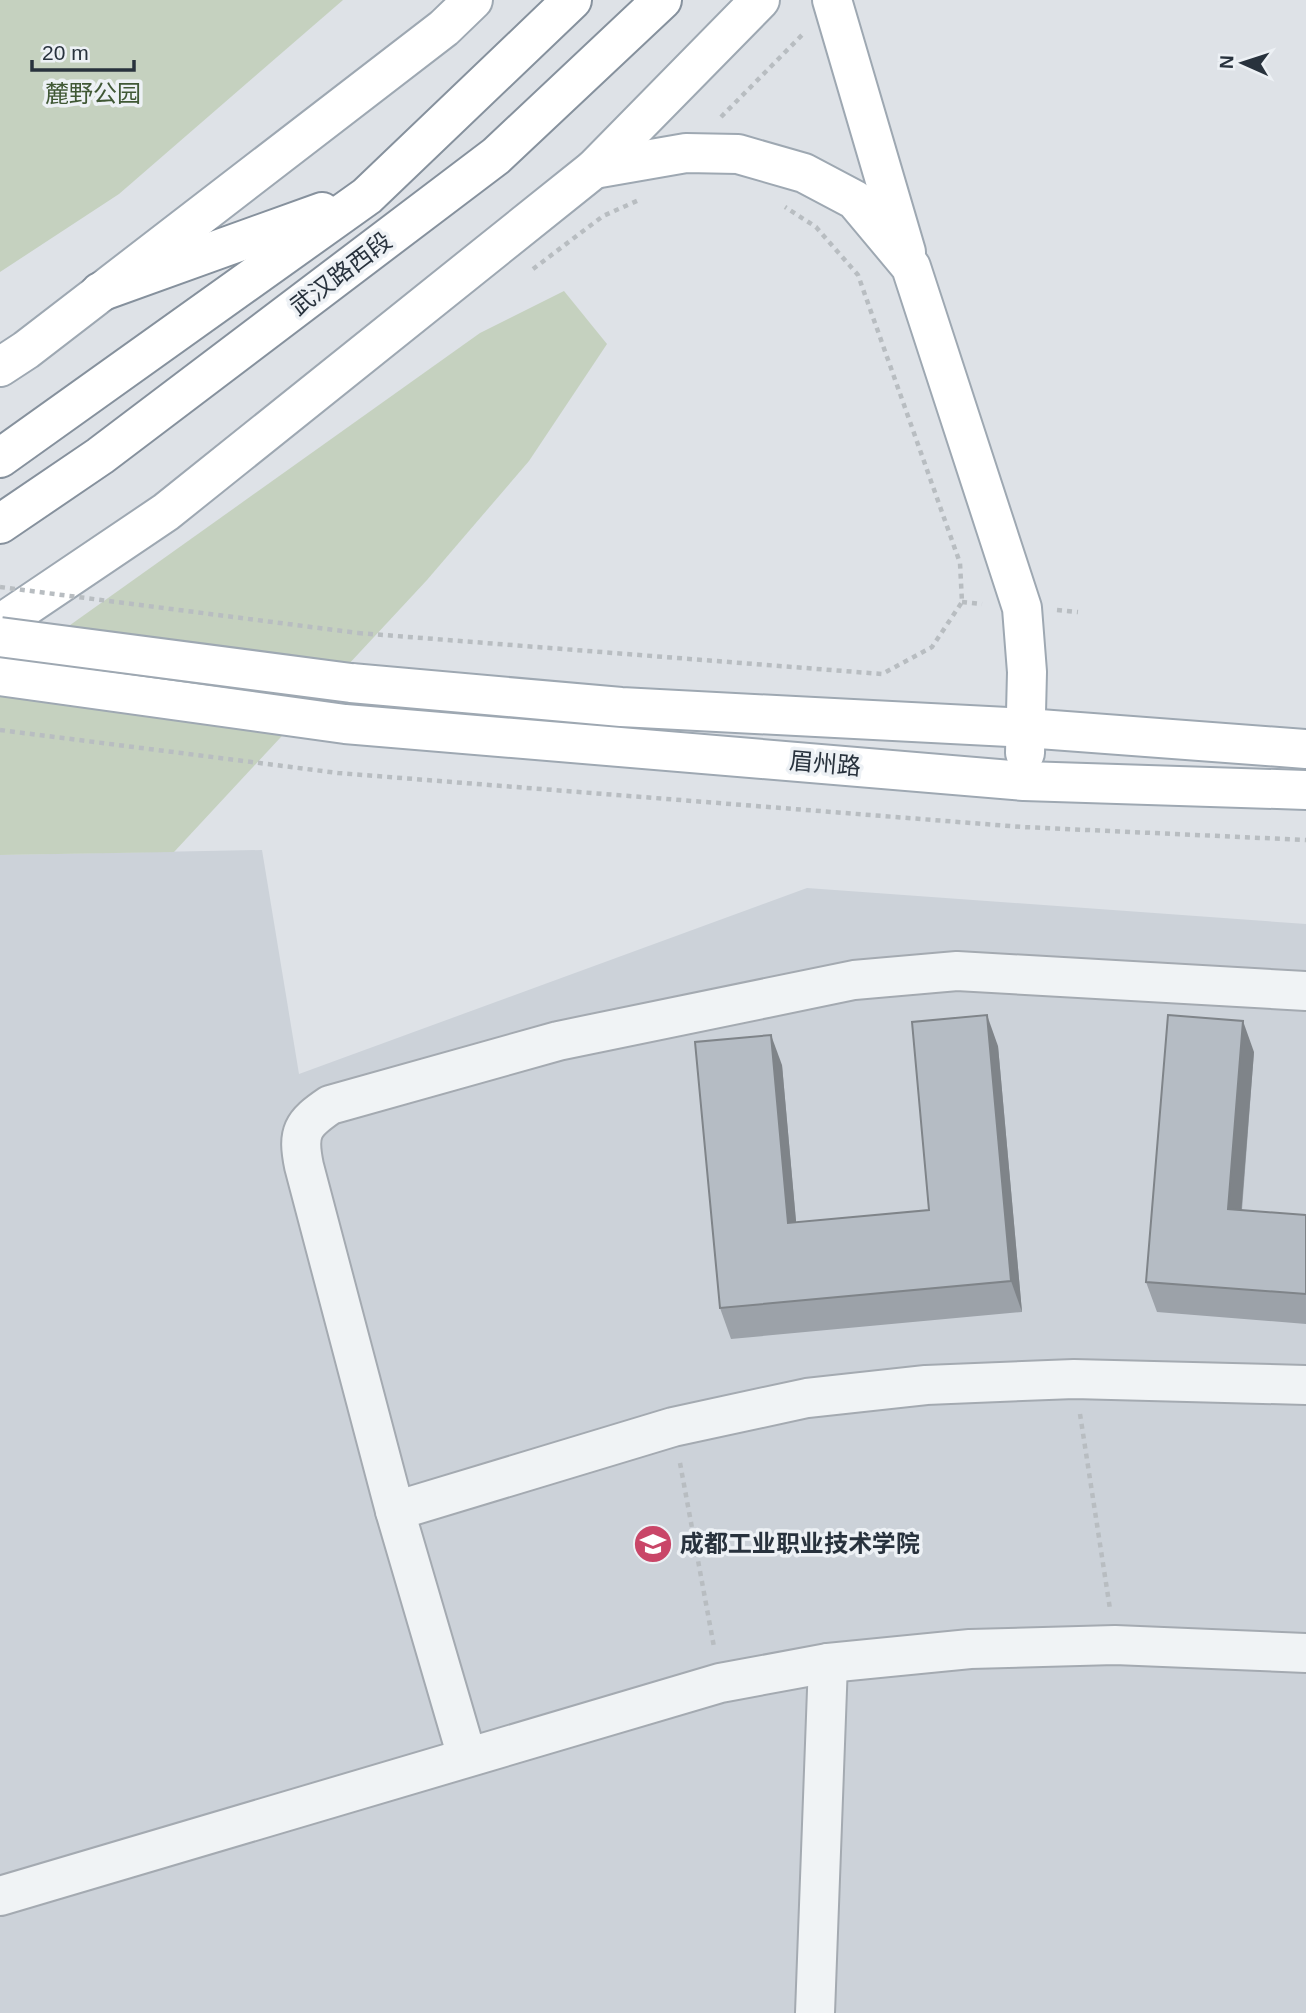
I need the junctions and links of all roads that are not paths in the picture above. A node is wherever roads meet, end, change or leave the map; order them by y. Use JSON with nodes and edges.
{"nodes":[{"id":1,"x":473,"y":0,"type":"edge"},
{"id":2,"x":572,"y":0,"type":"edge"},
{"id":3,"x":662,"y":0,"type":"edge"},
{"id":4,"x":761,"y":0,"type":"edge"},
{"id":5,"x":832,"y":2,"type":"edge"},
{"id":6,"x":594,"y":169,"type":"junction"},
{"id":7,"x":367,"y":196,"type":"junction"},
{"id":8,"x":911,"y":267,"type":"junction"},
{"id":9,"x":100,"y":292,"type":"junction"},
{"id":10,"x":0,"y":367,"type":"edge"},
{"id":11,"x":0,"y":458,"type":"edge"},
{"id":12,"x":0,"y":524,"type":"edge"},
{"id":13,"x":0,"y":624,"type":"edge"},
{"id":14,"x":0,"y":637,"type":"edge"},
{"id":15,"x":0,"y":676,"type":"edge"},
{"id":16,"x":1026,"y":728,"type":"junction"},
{"id":17,"x":1306,"y":749,"type":"edge"},
{"id":18,"x":1024,"y":781,"type":"junction"},
{"id":19,"x":1306,"y":790,"type":"edge"},
{"id":20,"x":1306,"y":991,"type":"edge"},
{"id":21,"x":1306,"y":1385,"type":"edge"},
{"id":22,"x":395,"y":1511,"type":"junction"},
{"id":23,"x":1306,"y":1653,"type":"edge"},
{"id":24,"x":828,"y":1663,"type":"junction"},
{"id":25,"x":467,"y":1758,"type":"junction"},
{"id":26,"x":0,"y":1896,"type":"edge"},
{"id":27,"x":815,"y":2013,"type":"edge"}],
"edges":[{"from":1,"to":9,"type":"main road"},
{"from":2,"to":7,"type":"main road","name":"武汉路西段"},
{"from":3,"to":12,"type":"main road","name":"武汉路西段"},
{"from":4,"to":6,"type":"main road"},
{"from":5,"to":8,"type":"main road"},
{"from":6,"to":8,"type":"main road"},
{"from":6,"to":13,"type":"main road"},
{"from":7,"to":9,"type":"main road"},
{"from":7,"to":11,"type":"main road","name":"武汉路西段"},
{"from":8,"to":16,"type":"main road"},
{"from":9,"to":10,"type":"main road"},
{"from":14,"to":16,"type":"main road","bridge":true},
{"from":15,"to":18,"type":"main road","name":"眉州路"},
{"from":16,"to":17,"type":"main road"},
{"from":16,"to":18,"type":"main road"},
{"from":18,"to":19,"type":"main road","name":"眉州路"},
{"from":20,"to":22,"type":"lane"},
{"from":21,"to":22,"type":"lane"},
{"from":22,"to":25,"type":"lane"},
{"from":23,"to":24,"type":"lane"},
{"from":24,"to":25,"type":"lane"},
{"from":24,"to":27,"type":"lane"},
{"from":25,"to":26,"type":"lane"}]}
